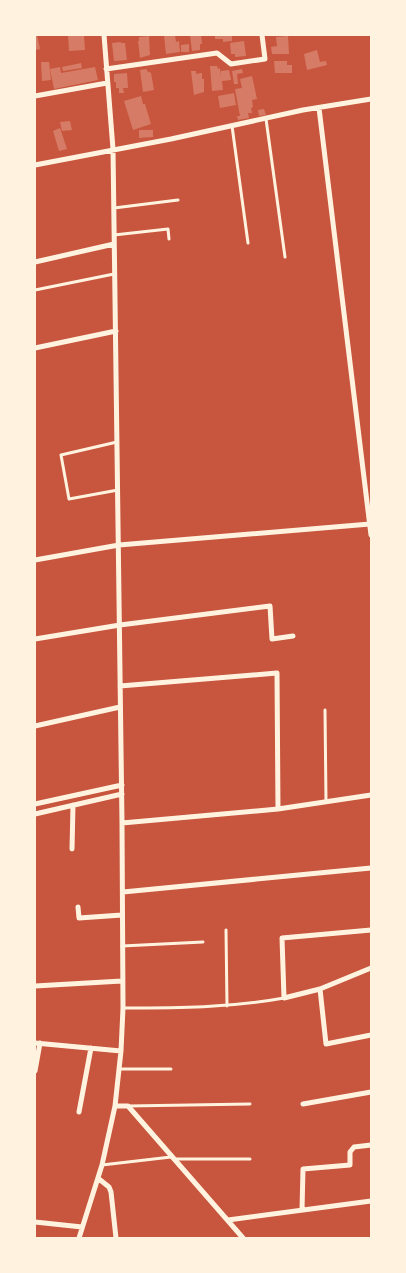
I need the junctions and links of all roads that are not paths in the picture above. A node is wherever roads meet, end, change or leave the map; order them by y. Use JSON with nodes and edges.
{"nodes":[{"id":1,"x":106,"y":35,"type":"edge"},
{"id":2,"x":262,"y":35,"type":"edge"},
{"id":3,"x":106,"y":69,"type":"junction"},
{"id":4,"x":107,"y":83,"type":"junction"},
{"id":5,"x":35,"y":96,"type":"edge"},
{"id":6,"x":371,"y":99,"type":"edge"},
{"id":7,"x":319,"y":108,"type":"junction"},
{"id":8,"x":266,"y":119,"type":"junction"},
{"id":9,"x":232,"y":126,"type":"junction"},
{"id":10,"x":113,"y":149,"type":"junction"},
{"id":11,"x":35,"y":165,"type":"edge"},
{"id":12,"x":178,"y":200,"type":"dead end"},
{"id":13,"x":113,"y":208,"type":"junction"},
{"id":14,"x":114,"y":235,"type":"junction"},
{"id":15,"x":169,"y":239,"type":"dead end"},
{"id":16,"x":248,"y":243,"type":"dead end"},
{"id":17,"x":114,"y":244,"type":"junction"},
{"id":18,"x":285,"y":257,"type":"dead end"},
{"id":19,"x":35,"y":262,"type":"edge"},
{"id":20,"x":114,"y":274,"type":"junction"},
{"id":21,"x":35,"y":290,"type":"edge"},
{"id":22,"x":116,"y":332,"type":"junction"},
{"id":23,"x":35,"y":348,"type":"edge"},
{"id":24,"x":117,"y":442,"type":"junction"},
{"id":25,"x":118,"y":490,"type":"junction"},
{"id":26,"x":370,"y":524,"type":"edge"},
{"id":27,"x":371,"y":535,"type":"edge"},
{"id":28,"x":119,"y":545,"type":"junction"},
{"id":29,"x":35,"y":560,"type":"edge"},
{"id":30,"x":120,"y":625,"type":"junction"},
{"id":31,"x":293,"y":636,"type":"dead end"},
{"id":32,"x":35,"y":639,"type":"edge"},
{"id":33,"x":120,"y":686,"type":"junction"},
{"id":34,"x":120,"y":707,"type":"junction"},
{"id":35,"x":326,"y":710,"type":"dead end"},
{"id":36,"x":35,"y":726,"type":"edge"},
{"id":37,"x":122,"y":785,"type":"junction"},
{"id":38,"x":122,"y":794,"type":"junction"},
{"id":39,"x":371,"y":795,"type":"edge"},
{"id":40,"x":326,"y":801,"type":"junction"},
{"id":41,"x":35,"y":804,"type":"edge"},
{"id":42,"x":73,"y":805,"type":"junction"},
{"id":43,"x":278,"y":809,"type":"junction"},
{"id":44,"x":35,"y":814,"type":"edge"},
{"id":45,"x":122,"y":823,"type":"junction"},
{"id":46,"x":72,"y":849,"type":"dead end"},
{"id":47,"x":371,"y":868,"type":"edge"},
{"id":48,"x":123,"y":892,"type":"junction"},
{"id":49,"x":78,"y":907,"type":"dead end"},
{"id":50,"x":122,"y":915,"type":"junction"},
{"id":51,"x":226,"y":930,"type":"dead end"},
{"id":52,"x":371,"y":930,"type":"edge"},
{"id":53,"x":204,"y":942,"type":"dead end"},
{"id":54,"x":122,"y":946,"type":"junction"},
{"id":55,"x":371,"y":968,"type":"edge"},
{"id":56,"x":122,"y":981,"type":"junction"},
{"id":57,"x":35,"y":986,"type":"edge"},
{"id":58,"x":320,"y":989,"type":"junction"},
{"id":59,"x":284,"y":998,"type":"junction"},
{"id":60,"x":226,"y":1006,"type":"junction"},
{"id":61,"x":123,"y":1008,"type":"junction"},
{"id":62,"x":371,"y":1035,"type":"edge"},
{"id":63,"x":38,"y":1043,"type":"edge"},
{"id":64,"x":92,"y":1048,"type":"junction"},
{"id":65,"x":121,"y":1051,"type":"junction"},
{"id":66,"x":119,"y":1069,"type":"junction"},
{"id":67,"x":171,"y":1069,"type":"dead end"},
{"id":68,"x":35,"y":1071,"type":"edge"},
{"id":69,"x":371,"y":1092,"type":"edge"},
{"id":70,"x":250,"y":1104,"type":"dead end"},
{"id":71,"x":303,"y":1104,"type":"dead end"},
{"id":72,"x":115,"y":1106,"type":"junction"},
{"id":73,"x":128,"y":1106,"type":"junction"},
{"id":74,"x":79,"y":1112,"type":"dead end"},
{"id":75,"x":371,"y":1144,"type":"edge"},
{"id":76,"x":172,"y":1158,"type":"junction"},
{"id":77,"x":250,"y":1159,"type":"dead end"},
{"id":78,"x":102,"y":1166,"type":"junction"},
{"id":79,"x":99,"y":1179,"type":"junction"},
{"id":80,"x":371,"y":1201,"type":"edge"},
{"id":81,"x":302,"y":1210,"type":"junction"},
{"id":82,"x":228,"y":1220,"type":"junction"},
{"id":83,"x":35,"y":1222,"type":"edge"},
{"id":84,"x":82,"y":1227,"type":"junction"},
{"id":85,"x":79,"y":1238,"type":"edge"},
{"id":86,"x":116,"y":1238,"type":"edge"},
{"id":87,"x":243,"y":1238,"type":"edge"}],
"edges":[{"from":1,"to":3,"type":"street"},
{"from":2,"to":3,"type":"street"},
{"from":3,"to":4,"type":"street"},
{"from":4,"to":5,"type":"street"},
{"from":4,"to":10,"type":"street"},
{"from":6,"to":7,"type":"street"},
{"from":7,"to":8,"type":"street"},
{"from":7,"to":26,"type":"street"},
{"from":8,"to":9,"type":"street"},
{"from":8,"to":18,"type":"lane"},
{"from":9,"to":10,"type":"street"},
{"from":9,"to":16,"type":"lane"},
{"from":10,"to":11,"type":"street"},
{"from":10,"to":13,"type":"street"},
{"from":12,"to":13,"type":"lane"},
{"from":13,"to":14,"type":"street"},
{"from":14,"to":15,"type":"lane"},
{"from":14,"to":17,"type":"street"},
{"from":17,"to":19,"type":"street"},
{"from":17,"to":20,"type":"street"},
{"from":20,"to":21,"type":"lane"},
{"from":20,"to":22,"type":"street"},
{"from":22,"to":23,"type":"street"},
{"from":22,"to":24,"type":"street"},
{"from":24,"to":25,"type":"street"},
{"from":24,"to":25,"type":"lane"},
{"from":25,"to":28,"type":"street"},
{"from":26,"to":27,"type":"street"},
{"from":26,"to":28,"type":"street"},
{"from":28,"to":29,"type":"street"},
{"from":28,"to":30,"type":"street"},
{"from":30,"to":31,"type":"street"},
{"from":30,"to":32,"type":"street"},
{"from":30,"to":33,"type":"street"},
{"from":33,"to":34,"type":"street"},
{"from":33,"to":43,"type":"street"},
{"from":34,"to":36,"type":"street"},
{"from":34,"to":37,"type":"street"},
{"from":35,"to":40,"type":"lane"},
{"from":37,"to":38,"type":"street"},
{"from":37,"to":41,"type":"street"},
{"from":38,"to":42,"type":"street"},
{"from":38,"to":45,"type":"street"},
{"from":39,"to":40,"type":"street"},
{"from":40,"to":43,"type":"street"},
{"from":42,"to":44,"type":"street"},
{"from":42,"to":46,"type":"street"},
{"from":43,"to":45,"type":"street"},
{"from":45,"to":48,"type":"street"},
{"from":47,"to":48,"type":"street"},
{"from":48,"to":50,"type":"street"},
{"from":49,"to":50,"type":"street"},
{"from":50,"to":54,"type":"street"},
{"from":51,"to":60,"type":"lane"},
{"from":52,"to":59,"type":"street"},
{"from":53,"to":54,"type":"lane"},
{"from":54,"to":56,"type":"street"},
{"from":55,"to":58,"type":"street"},
{"from":56,"to":57,"type":"street"},
{"from":56,"to":61,"type":"street"},
{"from":58,"to":59,"type":"street"},
{"from":58,"to":62,"type":"street"},
{"from":59,"to":60,"type":"lane"},
{"from":60,"to":61,"type":"lane"},
{"from":61,"to":65,"type":"street"},
{"from":63,"to":64,"type":"street"},
{"from":63,"to":68,"type":"street"},
{"from":64,"to":65,"type":"street"},
{"from":64,"to":74,"type":"street"},
{"from":65,"to":66,"type":"street"},
{"from":66,"to":67,"type":"lane"},
{"from":66,"to":72,"type":"street"},
{"from":69,"to":71,"type":"street"},
{"from":70,"to":73,"type":"lane"},
{"from":72,"to":73,"type":"street"},
{"from":72,"to":78,"type":"street"},
{"from":73,"to":76,"type":"street"},
{"from":75,"to":81,"type":"street"},
{"from":76,"to":77,"type":"lane"},
{"from":76,"to":78,"type":"lane"},
{"from":76,"to":82,"type":"street"},
{"from":78,"to":79,"type":"street"},
{"from":79,"to":84,"type":"street"},
{"from":79,"to":86,"type":"street"},
{"from":80,"to":81,"type":"street"},
{"from":81,"to":82,"type":"street"},
{"from":82,"to":87,"type":"street"},
{"from":83,"to":84,"type":"street"},
{"from":84,"to":85,"type":"street"}]}
